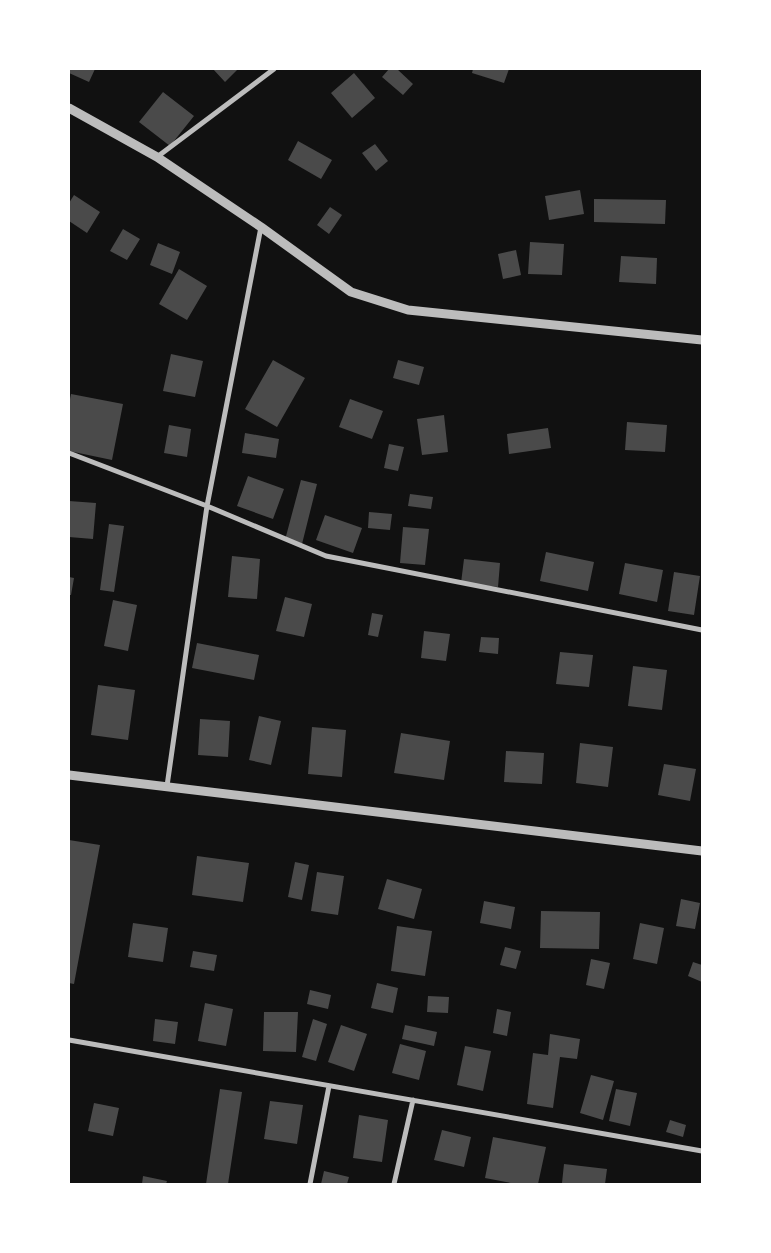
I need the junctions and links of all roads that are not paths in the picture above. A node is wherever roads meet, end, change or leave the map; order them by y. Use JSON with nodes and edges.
{"nodes":[{"id":1,"x":274,"y":69,"type":"edge"},
{"id":2,"x":69,"y":108,"type":"edge"},
{"id":3,"x":157,"y":157,"type":"junction"},
{"id":4,"x":261,"y":228,"type":"junction"},
{"id":5,"x":702,"y":340,"type":"edge"},
{"id":6,"x":69,"y":453,"type":"edge"},
{"id":7,"x":207,"y":506,"type":"junction"},
{"id":8,"x":702,"y":630,"type":"edge"},
{"id":9,"x":69,"y":775,"type":"edge"},
{"id":10,"x":167,"y":786,"type":"junction"},
{"id":11,"x":702,"y":851,"type":"edge"},
{"id":12,"x":69,"y":1040,"type":"edge"},
{"id":13,"x":329,"y":1086,"type":"junction"},
{"id":14,"x":413,"y":1100,"type":"junction"},
{"id":15,"x":702,"y":1151,"type":"edge"},
{"id":16,"x":310,"y":1184,"type":"edge"},
{"id":17,"x":394,"y":1184,"type":"edge"}],
"edges":[{"from":1,"to":3,"type":"street"},
{"from":2,"to":3,"type":"street"},
{"from":3,"to":4,"type":"street"},
{"from":4,"to":5,"type":"street"},
{"from":4,"to":7,"type":"street"},
{"from":6,"to":7,"type":"street"},
{"from":7,"to":8,"type":"street"},
{"from":7,"to":10,"type":"street"},
{"from":9,"to":10,"type":"street"},
{"from":10,"to":11,"type":"street"},
{"from":12,"to":13,"type":"street"},
{"from":13,"to":14,"type":"street"},
{"from":13,"to":16,"type":"street"},
{"from":14,"to":15,"type":"street"},
{"from":14,"to":17,"type":"street"}]}
